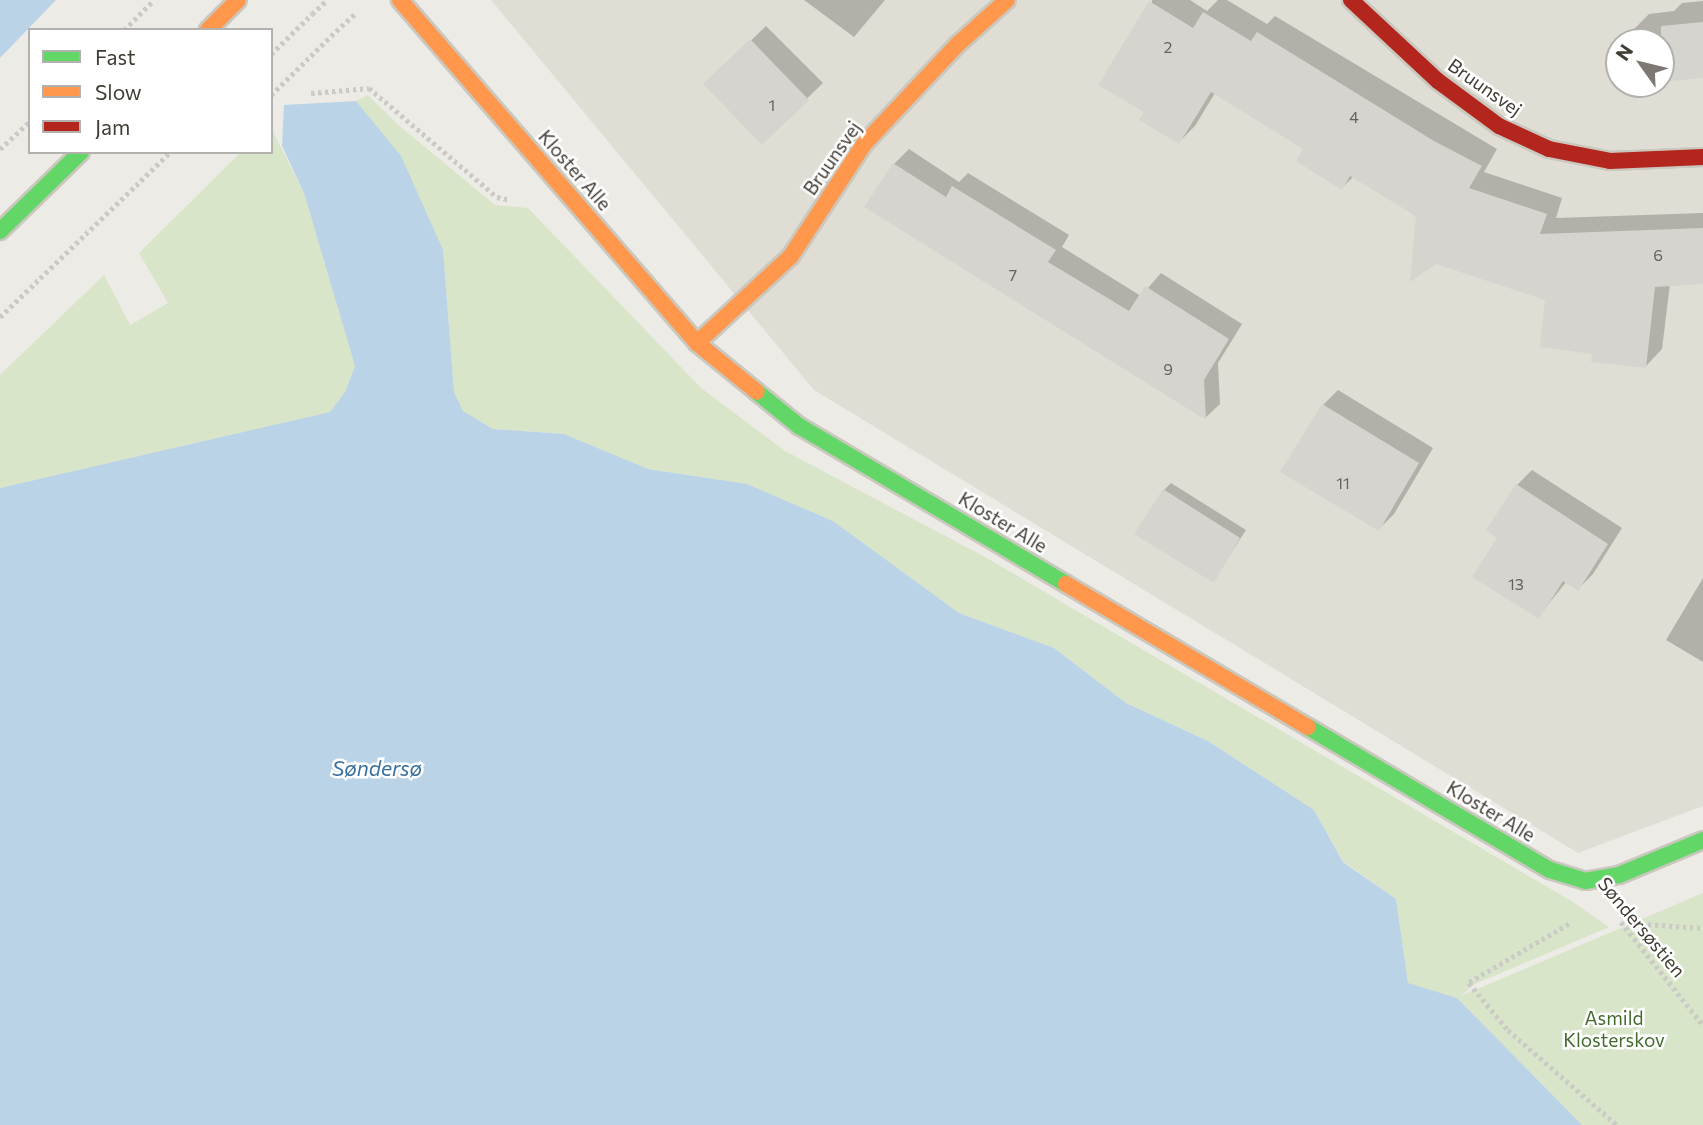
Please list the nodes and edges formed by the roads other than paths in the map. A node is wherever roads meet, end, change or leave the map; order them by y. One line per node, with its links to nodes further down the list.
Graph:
1 (238, 0): 5 (street, bridge)
2 (400, 0): 9 (street, Kloster Alle)
3 (1007, 0): 9 (street, Bruunsvej)
4 (1351, 0): 7 (street, Bruunsvej)
5 (210, 28)
6 (79, 154): 8 (street)
7 (1703, 157)
8 (0, 231)
9 (697, 343): 10 (street, Kloster Alle)
10 (1703, 839)

